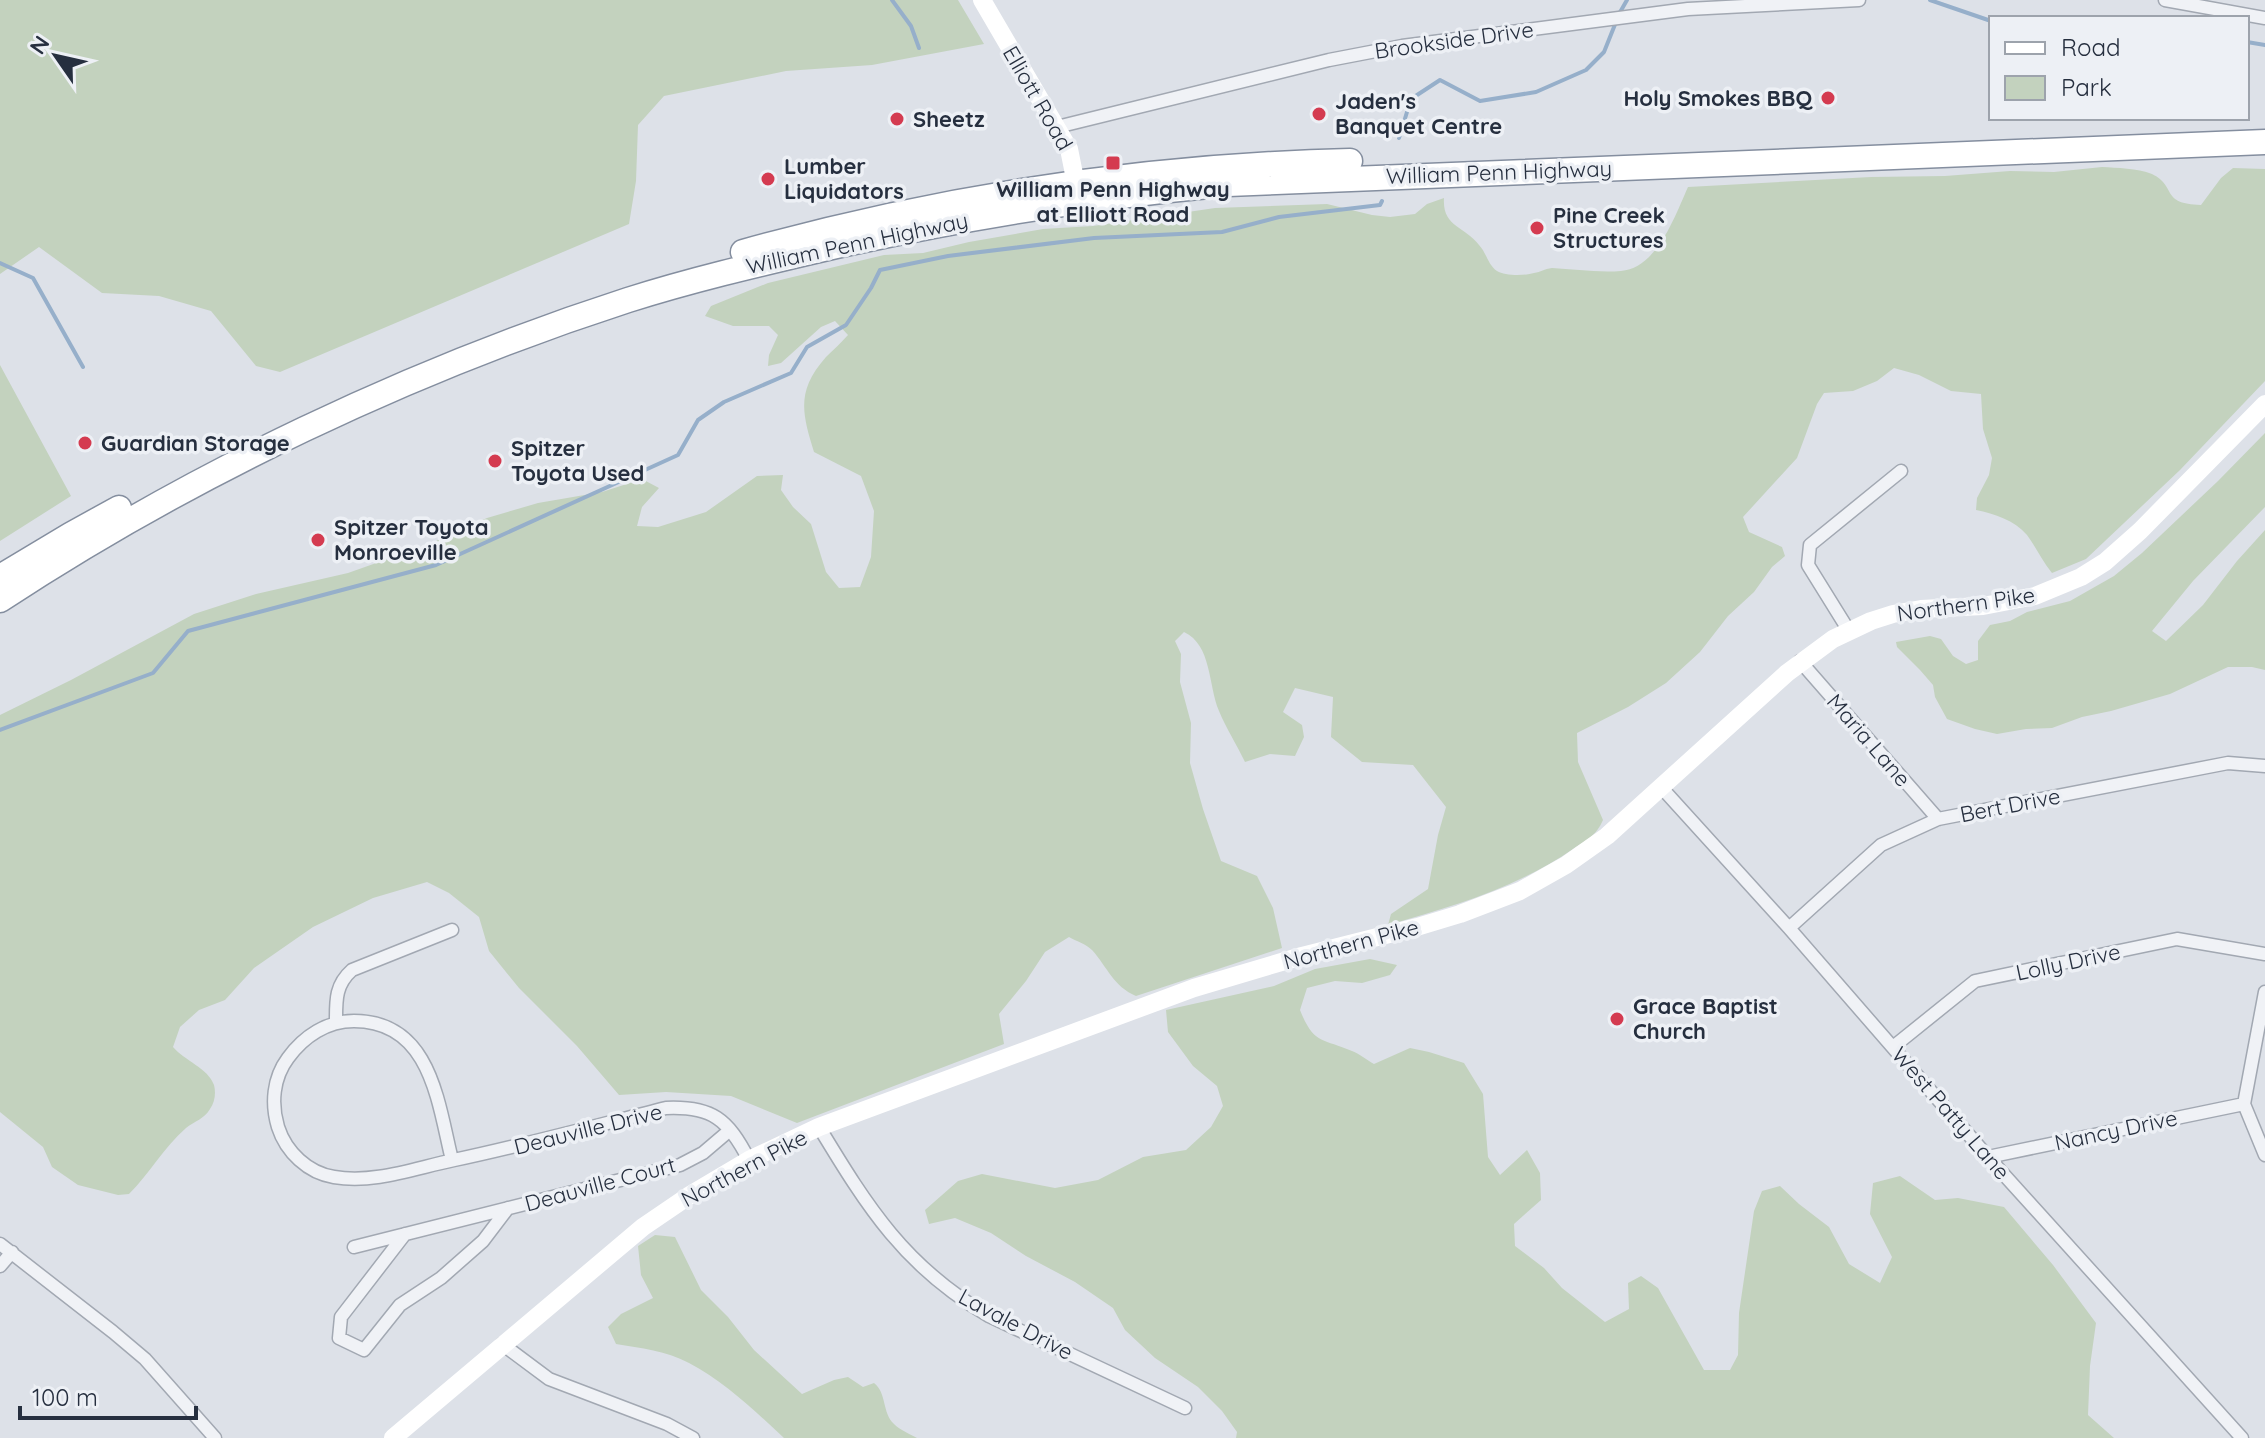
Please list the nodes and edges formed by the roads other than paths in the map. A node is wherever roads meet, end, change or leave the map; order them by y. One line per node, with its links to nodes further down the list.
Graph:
1 (982, 0): 5 (main road, Elliott Road)
2 (1859, 0): 5 (street, Brookside Drive)
3 (2165, 0): 4 (street)
4 (2265, 18)
5 (1057, 127): 8 (main road, Elliott Road)
6 (2265, 128): 8 (highway, William Penn Highway)
7 (2265, 142): 8 (highway, William Penn Highway)
8 (1077, 191): 11 (highway, William Penn Highway); 12 (highway, William Penn Highway)
9 (2265, 404): 13 (main road, Northern Pike)
10 (1901, 471): 13 (street)
11 (0, 577)
12 (0, 600)
13 (1849, 631): 14 (main road, Northern Pike)
14 (1800, 661): 16 (main road, Northern Pike); 17 (street, Maria Lane)
15 (2265, 766): 17 (street, Bert Drive)
16 (1661, 787): 18 (street, West Patty Lane); 25 (main road, Northern Pike)
17 (1938, 819): 18 (street, Bert Drive)
18 (1789, 928): 23 (street, West Patty Lane)
19 (452, 930): 22 (street)
20 (2265, 954): 23 (street, Lolly Drive)
21 (2265, 992): 24 (street)
22 (336, 1022): 29 (street); 29 (street, Deauville Drive)
23 (1893, 1047): 28 (street, West Patty Lane)
24 (2244, 1104): 27 (street); 28 (street, Nancy Drive)
25 (819, 1127): 30 (main road, Northern Pike); 38 (street, Lavale Drive)
26 (730, 1130): 29 (street, Deauville Drive); 30 (street, Deauville Drive); 31 (street, Deauville Court)
27 (2265, 1155)
28 (1988, 1157): 42 (street, West Patty Lane)
29 (452, 1160)
30 (749, 1160): 37 (main road, Northern Pike)
31 (508, 1208): 32 (street, Deauville Court); 32 (street, Deauville Court)
32 (405, 1234): 34 (street, Deauville Court)
33 (0, 1244): 35 (street)
34 (354, 1247)
35 (12, 1252): 36 (street); 39 (street)
36 (0, 1266)
37 (502, 1344): 40 (main road, Northern Pike); 41 (street)
38 (1185, 1408)
39 (215, 1438)
40 (393, 1438)
41 (693, 1438)
42 (2242, 1438)

